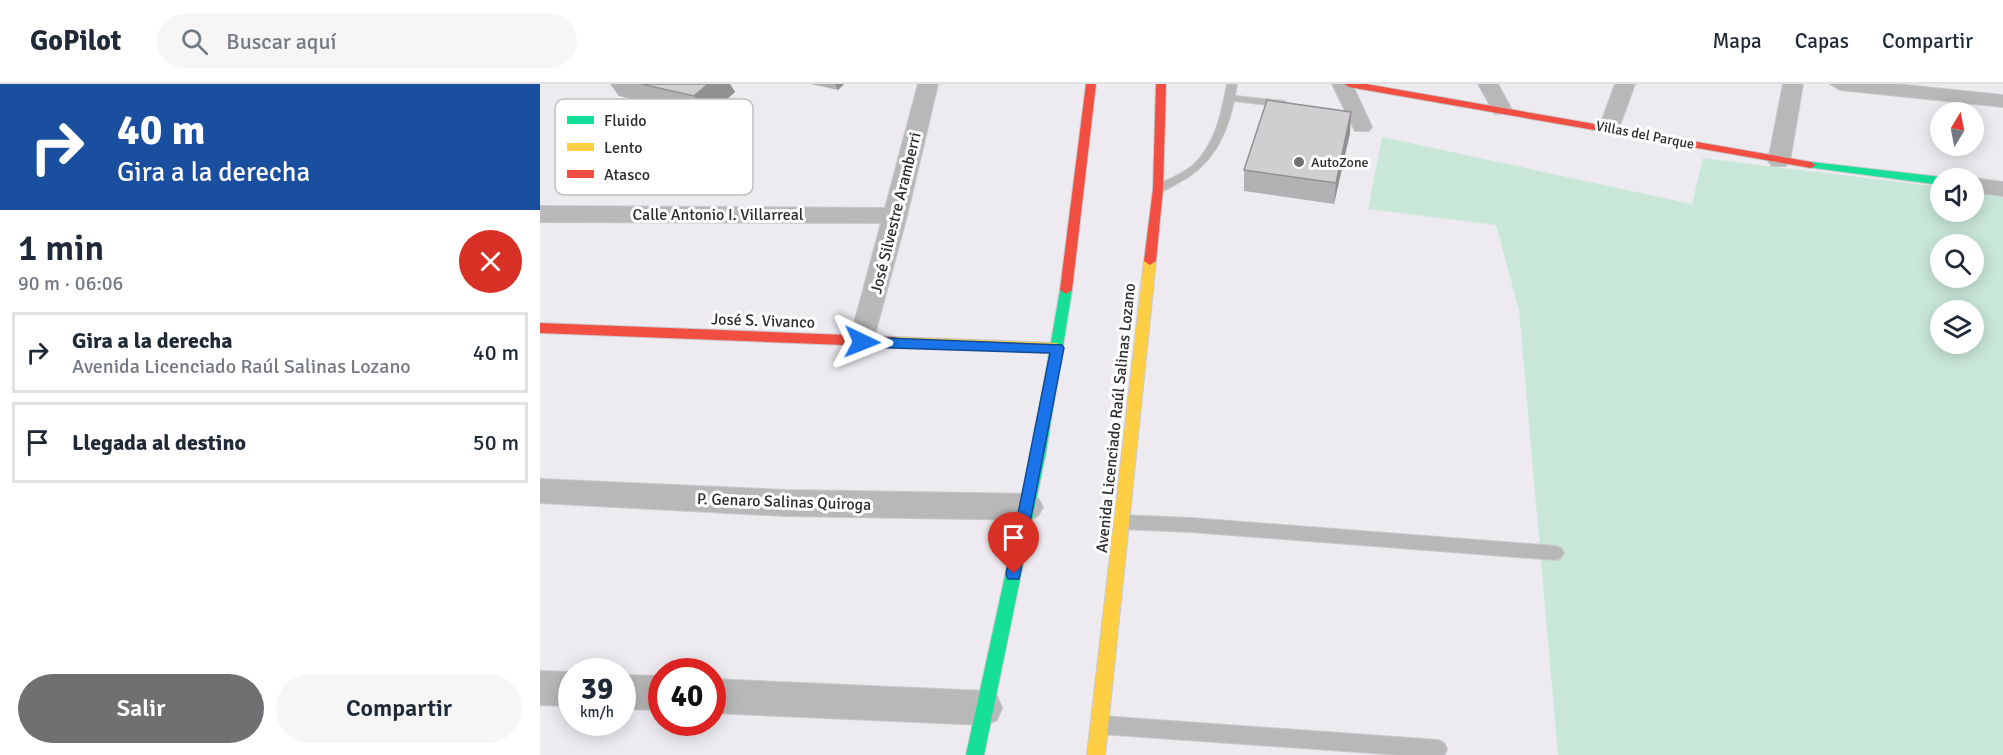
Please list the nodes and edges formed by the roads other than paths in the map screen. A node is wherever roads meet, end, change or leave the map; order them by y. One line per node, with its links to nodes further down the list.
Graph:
1 (928, 84): 23 (street, José Silvestre Aramberri)
2 (1091, 84): 26 (main road)
3 (1161, 84): 20 (main road, Avenida Licenciado Raúl Salinas Lozano)
4 (1232, 84): 11 (lane)
5 (1342, 84): 15 (street)
6 (1349, 84): 14 (main road, Villas del Parque)
7 (1488, 84): 14 (street)
8 (1625, 84): 16 (street)
9 (1793, 84): 17 (street)
10 (1840, 84): 12 (street)
11 (1230, 98): 13 (lane); 20 (lane)
12 (2003, 101)
13 (1294, 105)
14 (1502, 110): 16 (main road, Villas del Parque)
15 (1362, 127)
16 (1609, 128): 17 (main road, Villas del Parque)
17 (1779, 161): 18 (main road, Villas del Parque)
18 (1930, 180)
19 (1984, 186): 21 (street)
20 (1158, 189): 29 (main road, Avenida Licenciado Raúl Salinas Lozano)
21 (2003, 189)
22 (540, 214): 23 (street, Calle Antonio I. Villarreal)
23 (896, 216): 25 (street, José Silvestre Aramberri)
24 (540, 328): 25 (main road, José S. Vivanco)
25 (862, 342): 26 (main road, José S. Vivanco)
26 (1057, 348): 28 (main road)
27 (540, 490): 28 (street, P. Genaro Salinas Quiroga)
28 (1028, 507): 34 (main road)
29 (1121, 522): 30 (lane); 35 (main road, Avenida Licenciado Raúl Salinas Lozano)
30 (1556, 553)
31 (540, 688): 32 (street)
32 (558, 689)
33 (726, 697): 34 (street)
34 (985, 708): 37 (main road)
35 (1099, 724): 36 (lane); 38 (main road, Avenida Licenciado Raúl Salinas Lozano)
36 (1438, 749)
37 (975, 755)
38 (1096, 755)

